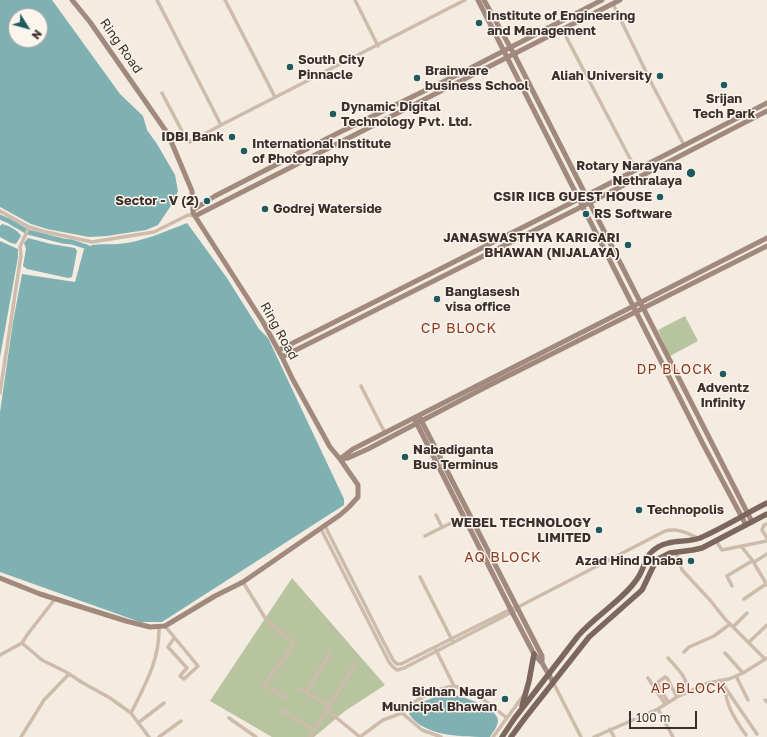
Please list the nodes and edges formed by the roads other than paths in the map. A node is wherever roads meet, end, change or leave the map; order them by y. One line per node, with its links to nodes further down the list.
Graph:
1 (72, 0): 35 (street, Ring Road)
2 (157, 0): 23 (street)
3 (225, 0): 19 (street)
4 (355, 0): 13 (street)
5 (465, 0): 13 (street)
6 (478, 0): 15 (street)
7 (484, 0): 14 (street)
8 (620, 0): 10 (street)
9 (601, 1): 11 (street); 14 (street)
10 (613, 4): 11 (street); 27 (street)
11 (602, 9): 12 (street)
12 (562, 29): 16 (street); 30 (street)
13 (378, 46): 19 (street)
14 (510, 48): 15 (street); 16 (street)
15 (504, 51): 17 (street); 26 (street)
16 (514, 54): 17 (street); 22 (street)
17 (507, 58): 24 (street); 29 (street)
18 (162, 93): 23 (street)
19 (275, 98): 23 (street)
20 (767, 102): 25 (street)
21 (767, 111): 28 (street)
22 (548, 123): 24 (street); 31 (street)
23 (220, 125)
24 (542, 126): 32 (street)
25 (698, 138): 27 (street); 28 (street)
26 (323, 141): 29 (street); 35 (street)
27 (684, 145): 30 (street)
28 (700, 145): 33 (street)
29 (327, 149): 38 (street)
30 (636, 170): 31 (street)
31 (586, 196): 32 (street); 33 (street)
32 (579, 199): 34 (street); 44 (street)
33 (589, 202): 34 (street); 42 (street)
34 (582, 206): 43 (street); 47 (street)
35 (193, 210): 37 (street); 38 (street, Ring Road)
36 (0, 211): 39 (street)
37 (188, 215): 38 (street); 39 (street)
38 (195, 216): 52 (street, Ring Road)
39 (28, 228): 56 (street)
40 (767, 238): 42 (street)
41 (767, 246): 45 (street)
42 (640, 302): 43 (street); 45 (street)
43 (633, 305): 46 (street); 50 (street)
44 (360, 309): 47 (street); 48 (street)
45 (643, 309): 46 (street); 61 (street)
46 (637, 312): 51 (street); 64 (street)
47 (364, 316): 49 (street)
48 (326, 326): 49 (street); 52 (street)
49 (330, 333): 53 (street)
50 (578, 334): 51 (street); 54 (street)
51 (581, 339): 54 (street)
52 (279, 350): 53 (street, Ring Road)
53 (282, 357): 59 (street, Ring Road)
54 (510, 372): 57 (street)
55 (361, 386): 58 (street)
56 (0, 394)
57 (417, 419): 58 (street); 59 (street); 65 (street); 71 (street)
58 (385, 433): 59 (street)
59 (340, 459): 69 (street, Ring Road)
60 (767, 503): 61 (main road)
61 (748, 513): 64 (main road); 66 (street)
62 (767, 514): 66 (main road)
63 (436, 515): 70 (street)
64 (741, 516): 68 (street); 74 (main road)
65 (463, 517): 70 (street); 72 (street)
66 (752, 522): 68 (main road)
67 (767, 524): 75 (street)
68 (746, 525): 76 (main road)
69 (323, 527): 86 (street); 102 (street); 103 (street)
70 (442, 527): 73 (street)
71 (476, 528): 72 (street); 82 (street)
72 (471, 531): 85 (street)
73 (425, 536)
74 (698, 538): 91 (street); 115 (main road)
75 (767, 538)
76 (716, 541): 78 (street); 79 (main road)
77 (767, 541): 78 (street)
78 (742, 546): 81 (street)
79 (676, 552): 96 (street); 119 (main road)
80 (767, 554): 81 (street)
81 (753, 562): 87 (street); 88 (street)
82 (500, 575): 85 (street); 91 (street)
83 (420, 577): 98 (street)
84 (0, 578): 89 (street)
85 (495, 578): 92 (street)
86 (243, 582): 95 (street); 127 (street)
87 (766, 582): 90 (street)
88 (732, 586)
89 (55, 599): 95 (street); 101 (street)
90 (744, 599)
91 (518, 607): 92 (street); 111 (street)
92 (511, 610): 98 (street); 99 (street); 107 (street)
93 (747, 613): 96 (street)
94 (767, 624): 100 (street)
95 (162, 626): 97 (street); 135 (street)
96 (732, 626): 100 (street); 104 (street)
97 (174, 638): 97 (street)
98 (451, 638): 99 (street); 102 (street)
99 (454, 642): 103 (street)
100 (749, 642): 110 (street)
101 (22, 643): 108 (street); 114 (street)
102 (434, 646): 103 (street)
103 (437, 651): 120 (street)
104 (684, 652)
105 (330, 653): 123 (street)
106 (725, 653): 113 (street)
107 (534, 654): 111 (street); 124 (main road)
108 (0, 655)
109 (668, 658): 125 (street)
110 (766, 658): 113 (street)
111 (542, 663): 115 (street)
112 (355, 665): 131 (street)
113 (743, 673): 116 (street)
114 (69, 674): 135 (street); 146 (street)
115 (548, 674): 119 (street); 133 (main road)
116 (736, 676): 118 (street); 128 (street)
117 (648, 678): 130 (street)
118 (720, 680): 122 (street); 125 (street)
119 (553, 682): 155 (main road); 156 (street)
120 (454, 686): 136 (street); 138 (street)
121 (300, 689): 123 (street)
122 (726, 689): 143 (street); 144 (street)
123 (306, 692): 131 (street)
124 (526, 692): 133 (main road); 138 (street)
125 (688, 692): 126 (street)
126 (678, 697): 130 (street); 130 (street)
127 (286, 698)
128 (748, 700)
129 (164, 703): 140 (street)
130 (667, 703): 132 (street)
131 (328, 708): 142 (street); 151 (street)
132 (658, 709): 141 (street); 145 (street)
133 (521, 710): 154 (main road)
134 (283, 711): 142 (street)
135 (131, 713): 140 (street)
136 (402, 713): 151 (street); 152 (street)
137 (229, 718): 149 (street)
138 (507, 718): 153 (street)
139 (181, 721): 148 (street)
140 (138, 723): 147 (street)
141 (610, 729): 157 (street); 158 (street)
142 (314, 730): 150 (street)
143 (757, 734)
144 (746, 735)
145 (672, 736)
146 (21, 737)
147 (149, 737)
148 (159, 737)
149 (256, 737)
150 (310, 737)
151 (360, 737)
152 (441, 737)
153 (494, 737)
154 (502, 737)
155 (511, 737)
156 (581, 737)
157 (594, 737)
158 (614, 737)

